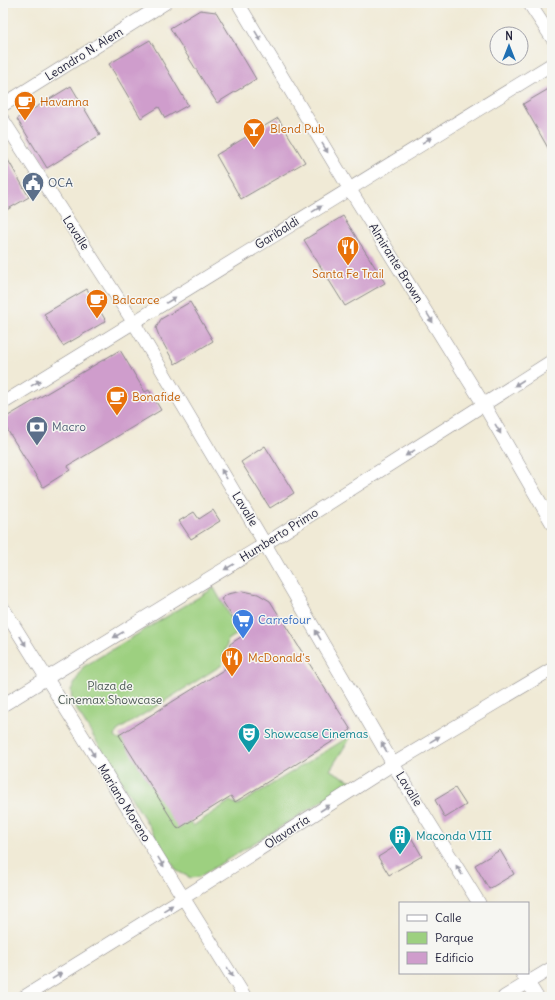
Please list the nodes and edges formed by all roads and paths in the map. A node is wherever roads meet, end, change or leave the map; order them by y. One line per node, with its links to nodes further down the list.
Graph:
1 (165, 3): 6 (street, Leandro N. Alem)
2 (238, 3): 8 (street, Almirante Brown, one-way to 8)
3 (529, 3): 4 (street)
4 (552, 38)
5 (552, 64): 8 (street, Garibaldi, one-way to 5)
6 (3, 105)
7 (3, 120): 9 (street, Lavalle)
8 (349, 188): 9 (street, Garibaldi, one-way to 8); 12 (street, Almirante Brown, one-way to 12)
9 (134, 323): 11 (street, Garibaldi, one-way to 9); 14 (street, Lavalle, one-way to 9)
10 (552, 361): 12 (street, Humberto Primo, one-way to 12)
11 (3, 403)
12 (484, 405): 13 (street, Almirante Brown, one-way to 13); 14 (street, Humberto Primo, one-way to 14)
13 (552, 523)
14 (265, 544): 17 (street, Humberto Primo, one-way to 17); 19 (street, Lavalle, one-way to 14)
15 (3, 608): 17 (street, Mariano Moreno, one-way to 17)
16 (552, 669): 19 (street, Olavarría, one-way to 16)
17 (46, 679): 18 (street, Humberto Primo); 20 (street, Mariano Moreno, one-way to 20)
18 (3, 705)
19 (393, 764): 20 (street, Olavarría, one-way to 19); 21 (street, Lavalle, one-way to 19)
20 (183, 898): 24 (street, Olavarría, one-way to 20); 25 (street, Mariano Moreno, one-way to 25)
21 (478, 902)
22 (552, 968): 23 (street)
23 (525, 977): 26 (street); 27 (street)
24 (24, 997)
25 (245, 997)
26 (504, 997)
27 (537, 997)

